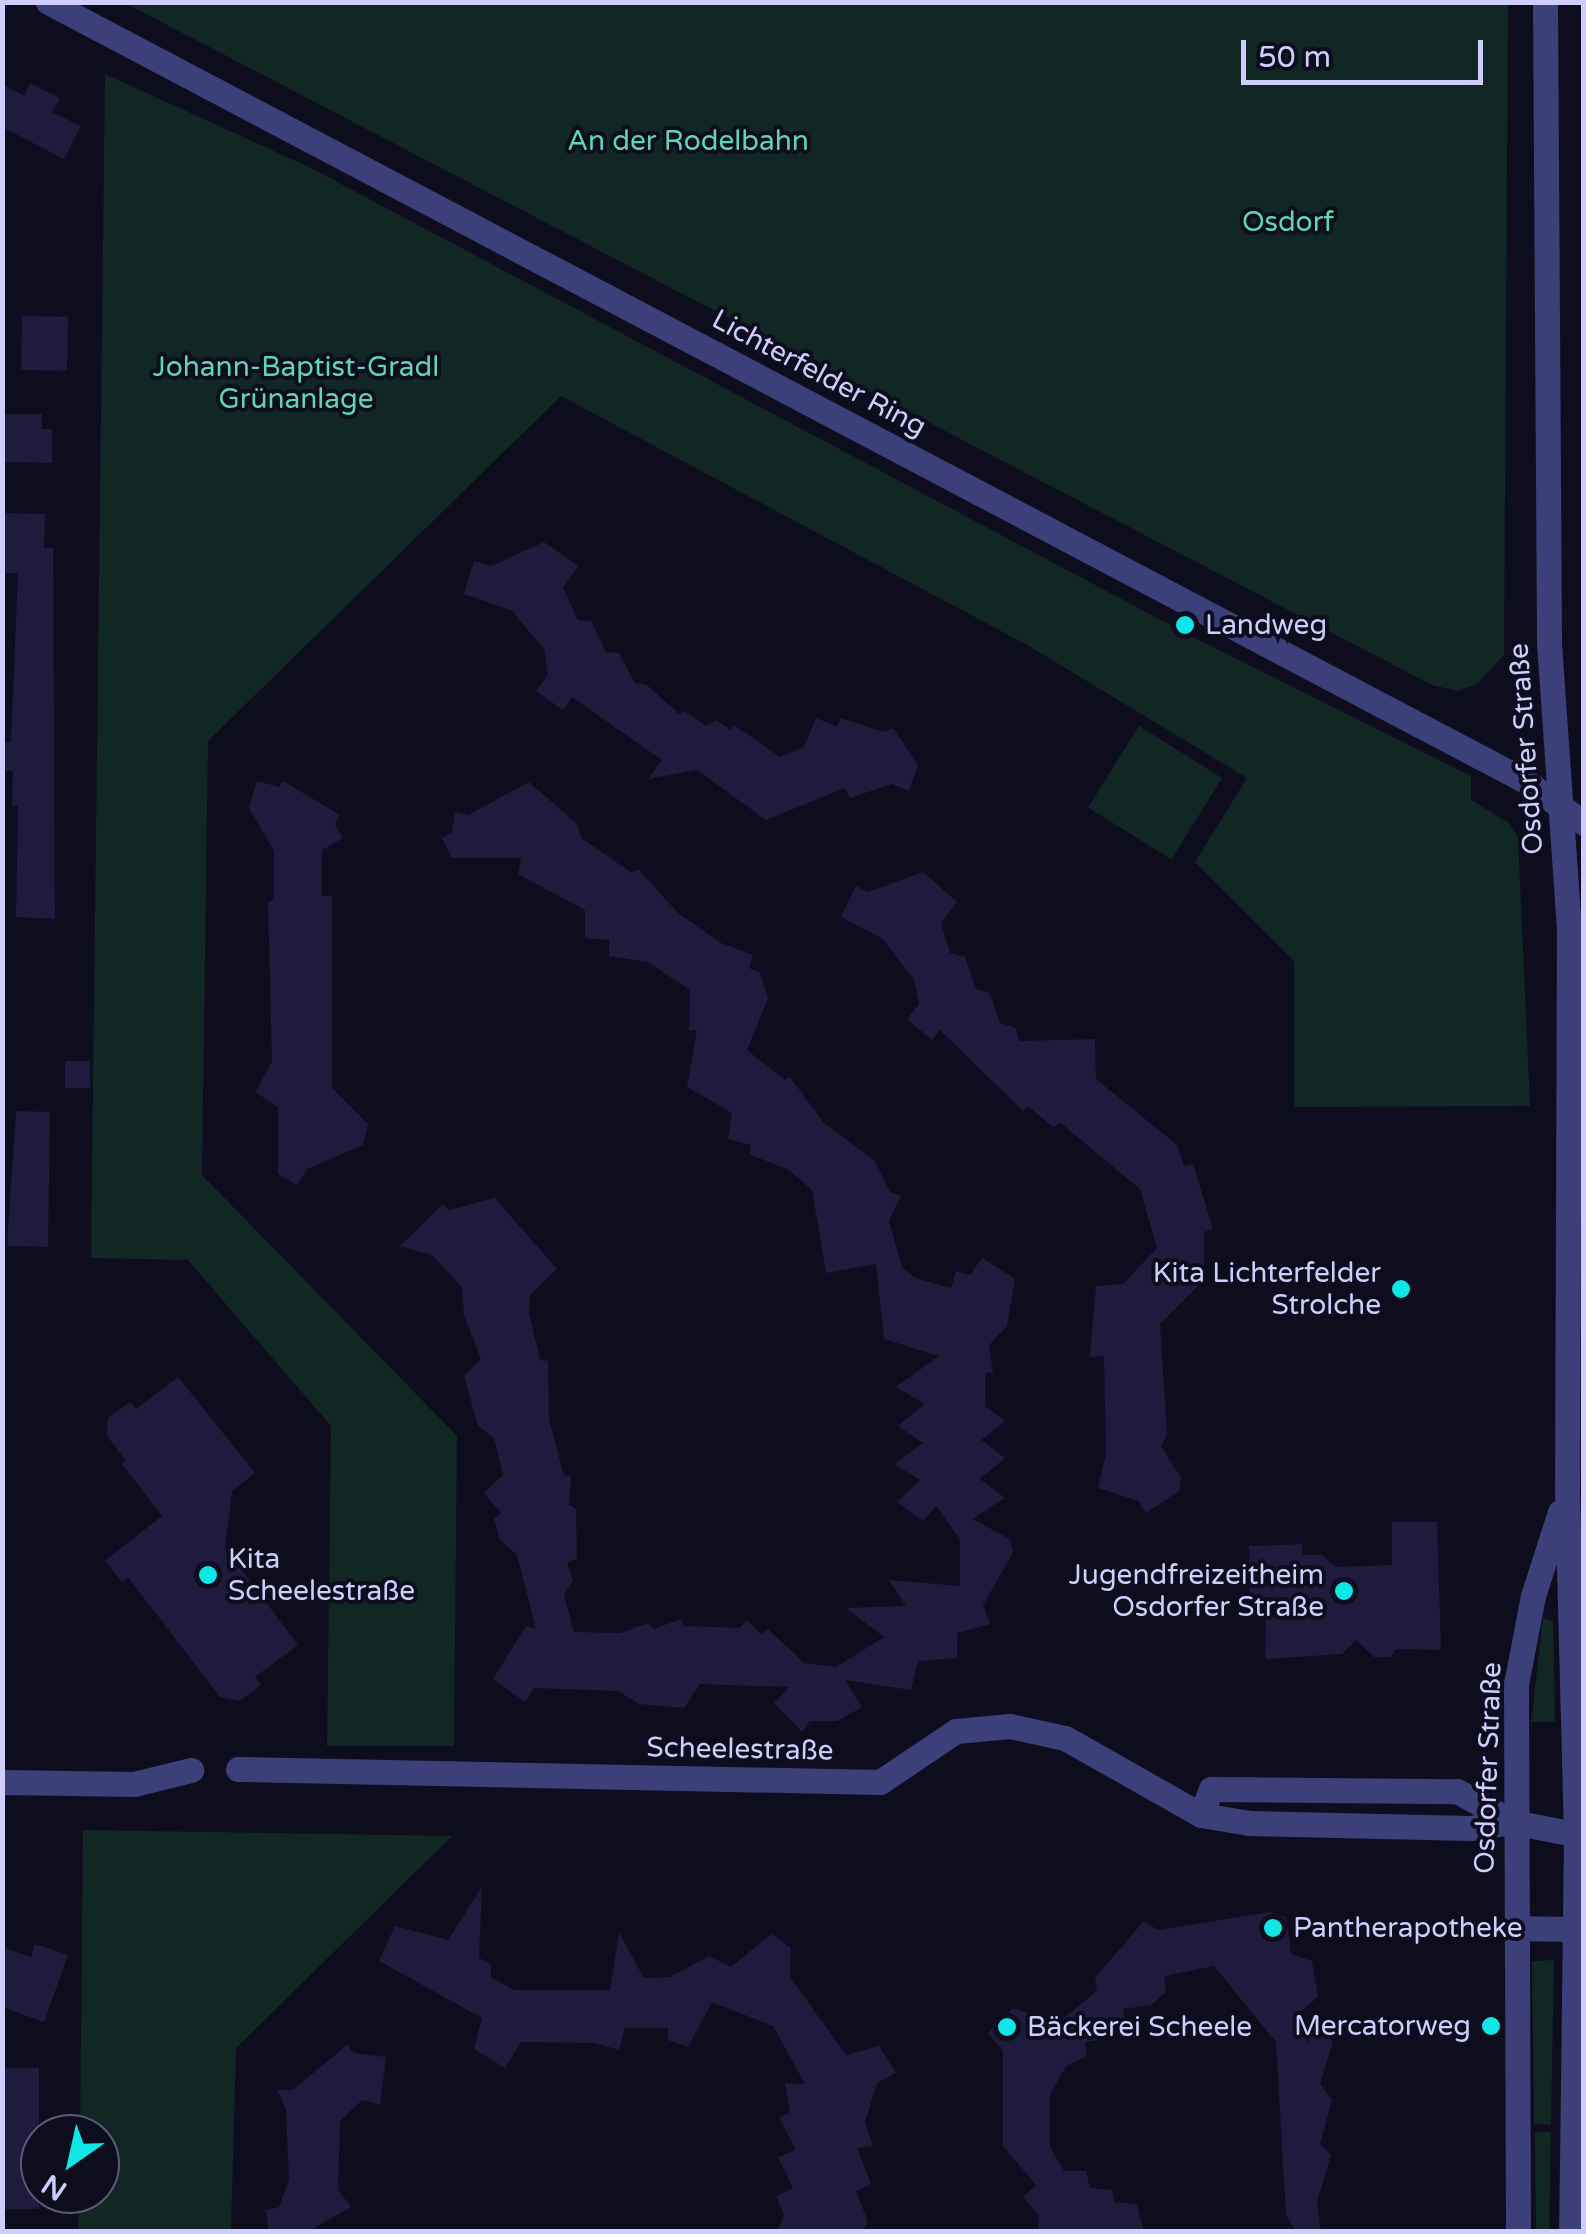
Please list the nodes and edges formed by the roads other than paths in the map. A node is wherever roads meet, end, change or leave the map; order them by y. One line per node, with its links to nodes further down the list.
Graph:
1 (48, 2): 3 (street, Lichterfelder Ring)
2 (1545, 2): 3 (street, Osdorfer Straße)
3 (1558, 804): 4 (street); 5 (street, Osdorfer Straße)
4 (1584, 823)
5 (1567, 1492): 10 (street, Osdorfer Straße); 11 (street, Osdorfer Straße)
6 (238, 1769): 9 (street, Scheelestraße)
7 (191, 1770): 8 (street)
8 (2, 1782)
9 (1201, 1815): 10 (street, Scheelestraße); 10 (street)
10 (1513, 1822): 11 (street); 12 (street, Osdorfer Straße)
11 (1580, 1836): 13 (street, Osdorfer Straße)
12 (1514, 1928): 13 (street); 14 (street, Osdorfer Straße)
13 (1575, 1929): 15 (street, Osdorfer Straße)
14 (1518, 2232)
15 (1571, 2232)

